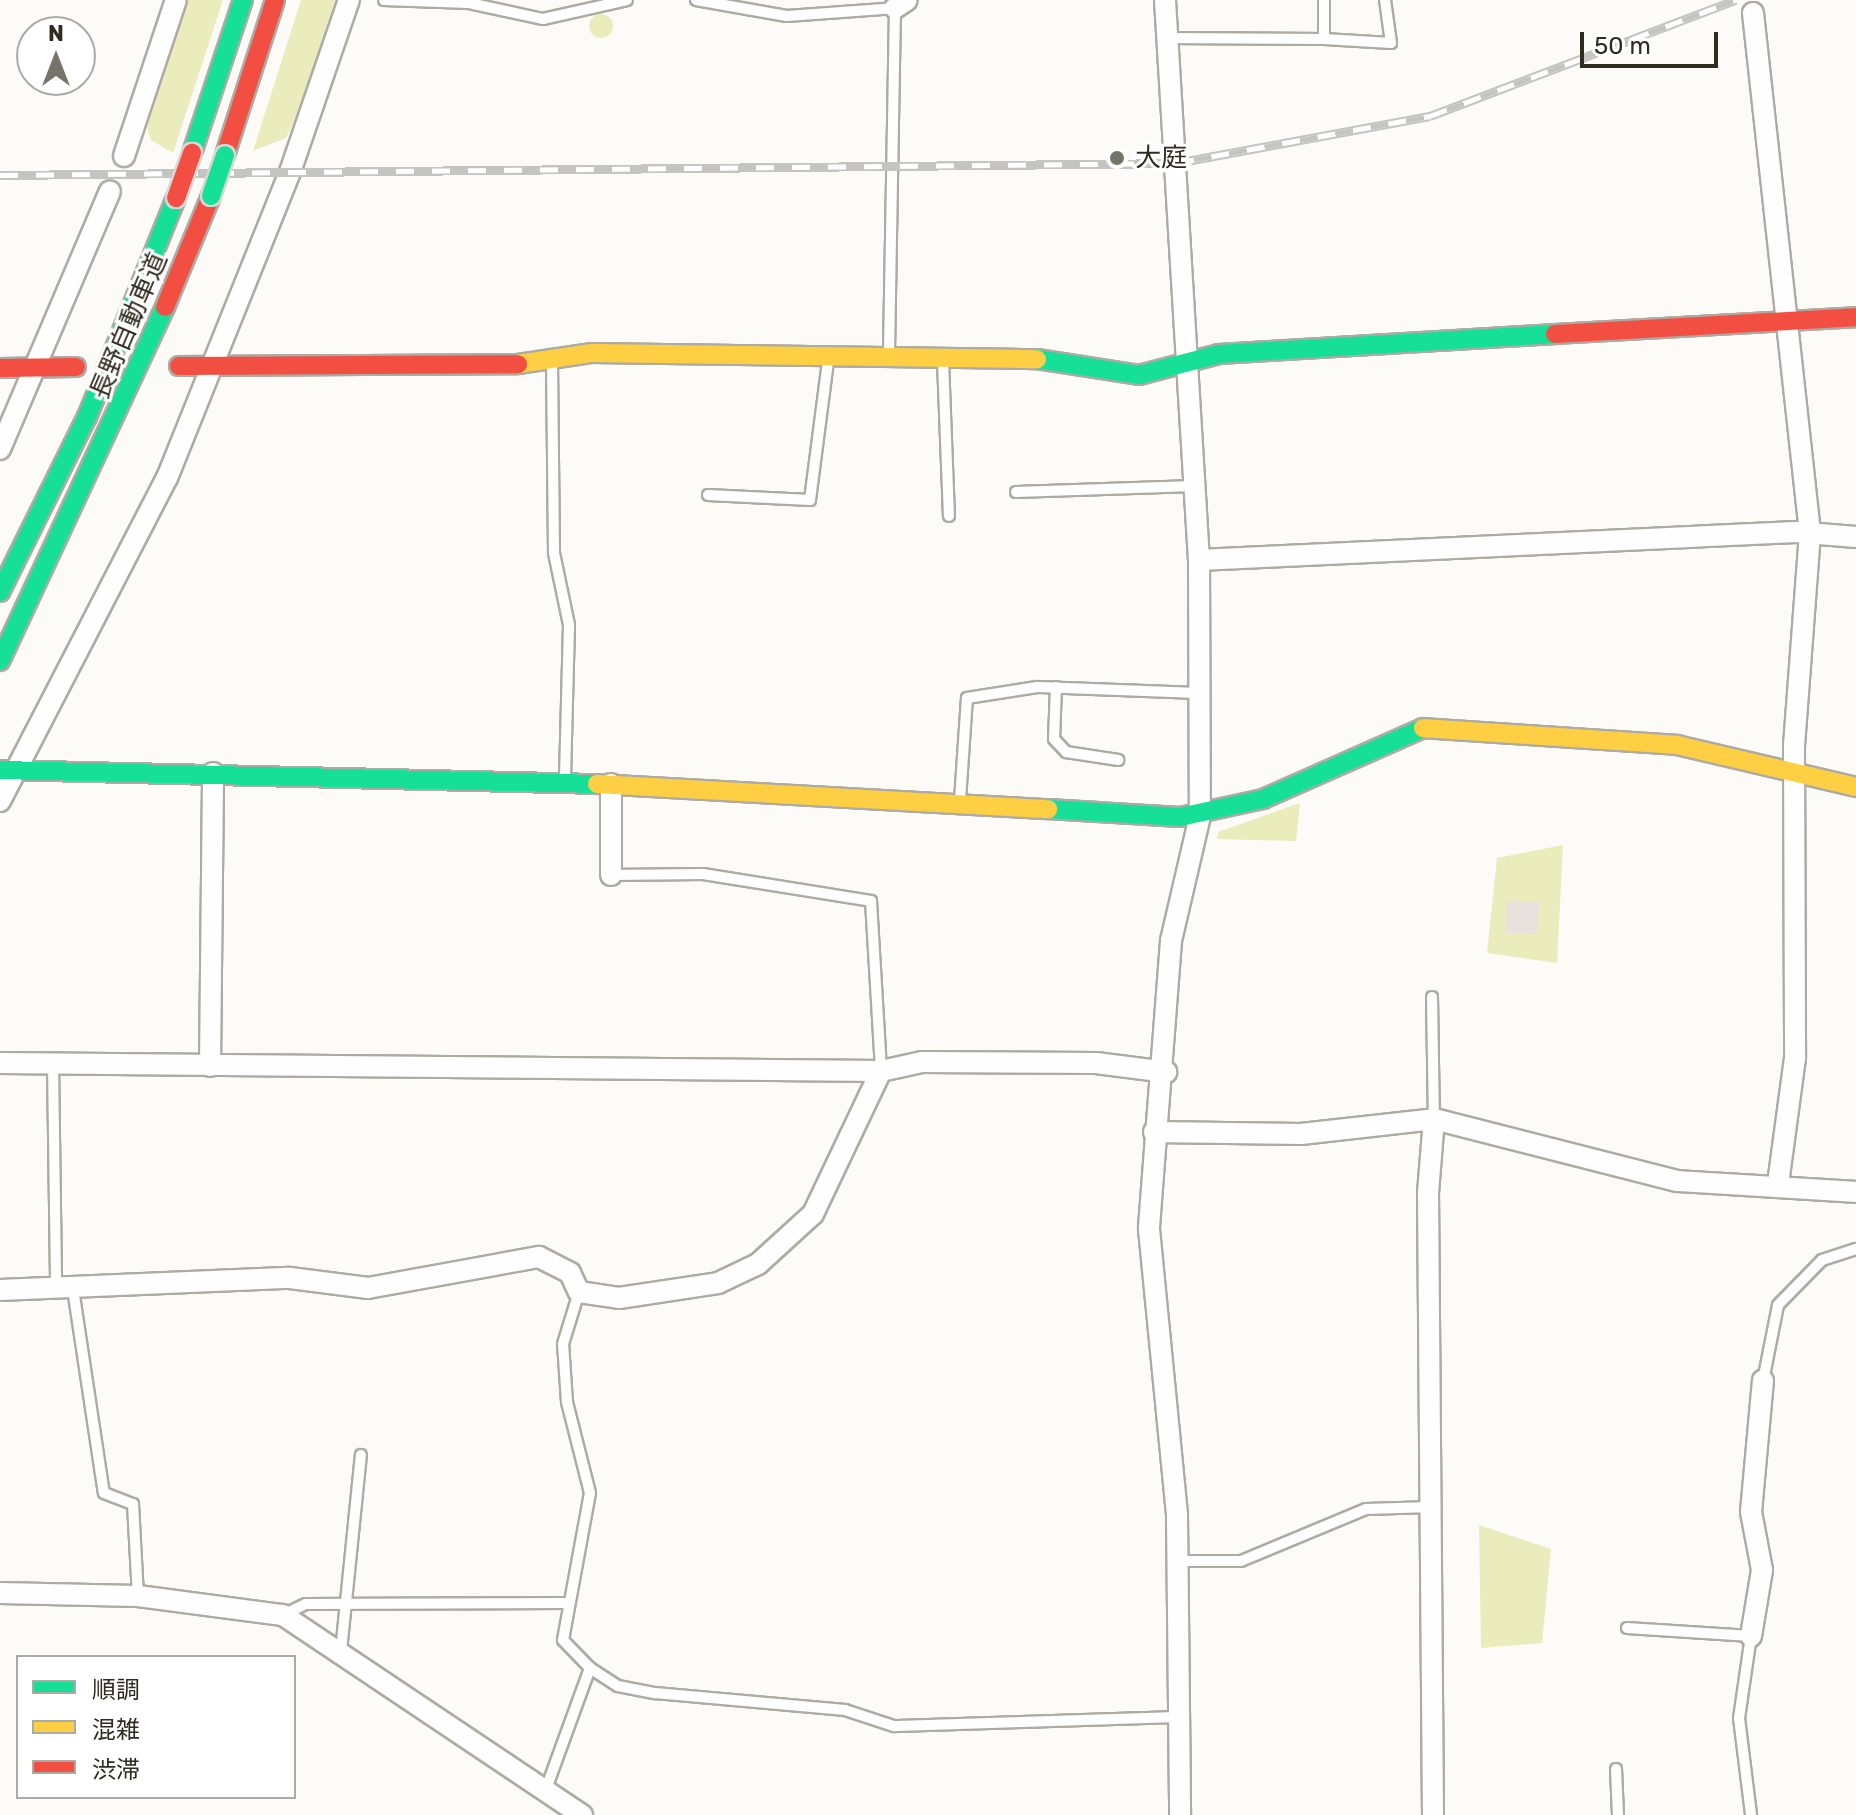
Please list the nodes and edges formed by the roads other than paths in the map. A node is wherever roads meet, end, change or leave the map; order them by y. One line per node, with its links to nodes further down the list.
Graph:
1 (176, 0): 15 (street)
2 (243, 0): 37 (main road, 長野自動車道, bridge)
3 (275, 0): 38 (main road, 長野自動車道, bridge)
4 (349, 0): 27 (street)
5 (384, 0): 6 (lane)
6 (627, 0)
7 (696, 0): 11 (lane)
8 (1165, 0): 13 (street)
9 (1324, 0): 14 (lane)
10 (1385, 0): 14 (lane)
11 (901, 4): 22 (lane)
12 (1752, 6): 18 (street)
13 (1167, 38): 14 (lane); 23 (street)
14 (1324, 39)
15 (124, 156)
16 (110, 191): 25 (street)
17 (1856, 317): 18 (main road)
18 (1785, 321): 23 (main road); 34 (street)
19 (828, 359): 21 (main road); 22 (main road); 32 (lane)
20 (943, 359): 22 (main road); 23 (main road); 33 (lane)
21 (552, 360): 27 (main road); 45 (lane)
22 (889, 361)
23 (1186, 364): 30 (street)
24 (179, 366): 27 (main road)
25 (40, 367): 26 (main road); 28 (main road); 29 (street)
26 (76, 367)
27 (215, 367): 42 (street)
28 (0, 368)
29 (0, 449)
30 (1194, 486): 31 (lane); 36 (street)
31 (1016, 492)
32 (708, 495)
33 (949, 516)
34 (1810, 533): 35 (street); 36 (street); 43 (street)
35 (1856, 537)
36 (1199, 560): 40 (street)
37 (0, 592)
38 (0, 661)
39 (1056, 687): 40 (lane); 41 (lane); 48 (lane)
40 (1200, 693): 50 (street)
41 (1118, 760)
42 (9, 770): 44 (main road); 49 (street)
43 (1795, 770): 47 (main road); 50 (main road); 60 (street)
44 (213, 773): 45 (main road); 55 (street)
45 (565, 783): 46 (main road)
46 (611, 784): 48 (main road); 51 (street)
47 (1856, 787)
48 (960, 800): 50 (main road)
49 (0, 801)
50 (1200, 816): 57 (street)
51 (611, 875): 56 (lane)
52 (1432, 997): 58 (lane)
53 (0, 1063): 54 (street)
54 (53, 1064): 55 (street); 63 (lane)
55 (210, 1066): 56 (street)
56 (881, 1071): 57 (street); 65 (street)
57 (1166, 1072): 59 (street)
58 (1434, 1119): 59 (street); 60 (street); 68 (street)
59 (1154, 1132): 69 (street)
60 (1778, 1184): 61 (street)
61 (1856, 1192)
62 (1856, 1249): 66 (lane)
63 (64, 1289): 64 (street); 65 (street); 71 (lane)
64 (0, 1290)
65 (579, 1292): 72 (lane)
66 (1763, 1381): 76 (street)
67 (361, 1455): 73 (lane)
68 (1435, 1507): 69 (lane); 84 (street)
69 (1177, 1561): 79 (street)
70 (0, 1593): 71 (street)
71 (138, 1596): 74 (street)
72 (565, 1603): 73 (lane); 78 (lane)
73 (343, 1608): 74 (lane); 77 (lane)
74 (283, 1615): 77 (street)
75 (1627, 1628): 76 (lane)
76 (1751, 1636): 86 (lane)
77 (341, 1651): 81 (street)
78 (590, 1668): 79 (lane); 81 (lane)
79 (1180, 1717): 83 (street)
80 (1616, 1769): 85 (lane)
81 (546, 1789): 82 (street)
82 (582, 1815)
83 (1180, 1815)
84 (1433, 1815)
85 (1618, 1815)
86 (1751, 1815)

